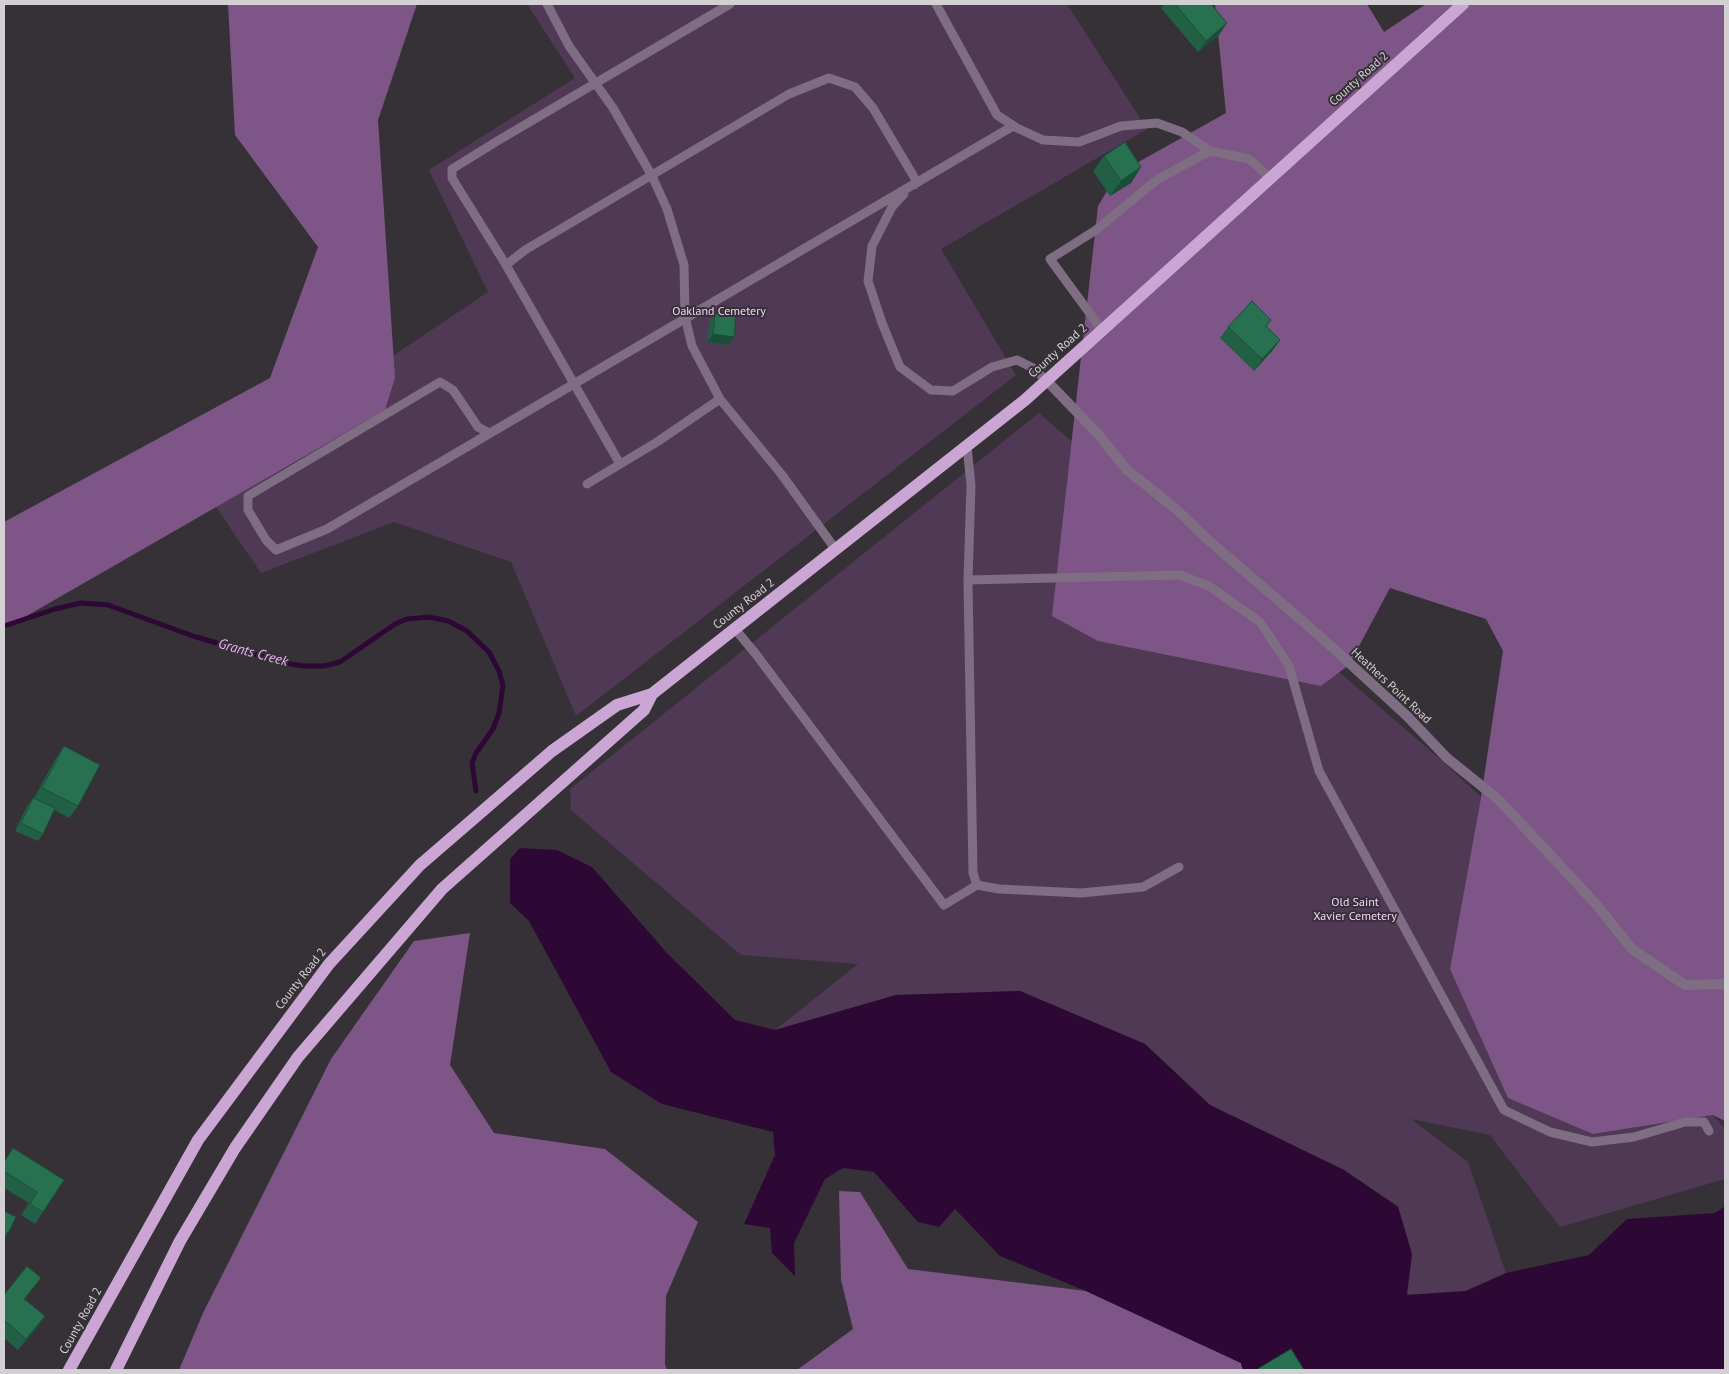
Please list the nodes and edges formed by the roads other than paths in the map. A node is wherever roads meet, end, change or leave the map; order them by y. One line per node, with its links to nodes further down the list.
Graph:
1 (547, 4): 5 (lane)
2 (730, 4): 5 (lane)
3 (1462, 4): 9 (main road, County Road 2)
4 (938, 5): 6 (lane)
5 (595, 83): 8 (lane); 11 (lane)
6 (1013, 126): 7 (lane); 10 (lane)
7 (1210, 151): 9 (lane); 13 (lane)
8 (652, 176): 10 (lane); 11 (lane); 12 (lane)
9 (1270, 178): 13 (main road, County Road 2)
10 (917, 182): 12 (lane); 14 (lane)
11 (506, 264): 15 (lane)
12 (685, 318): 15 (lane); 16 (lane)
13 (1102, 330): 14 (main road, County Road 2)
14 (1046, 380): 18 (main road, County Road 2); 27 (street, Heathers Point Road)
15 (574, 383): 17 (lane); 19 (lane)
16 (720, 399): 19 (lane); 21 (lane)
17 (490, 433): 17 (lane)
18 (967, 447): 21 (main road, County Road 2); 22 (lane)
19 (620, 464): 20 (lane)
20 (586, 484)
21 (836, 550): 23 (main road, County Road 2)
22 (968, 580): 26 (lane); 28 (lane)
23 (735, 629): 24 (main road, County Road 2); 26 (lane)
24 (652, 694): 29 (main road, County Road 2); 30 (main road, County Road 2)
25 (1179, 867): 26 (lane)
26 (977, 886)
27 (1725, 984)
28 (1708, 1131)
29 (69, 1370)
30 (116, 1370)

